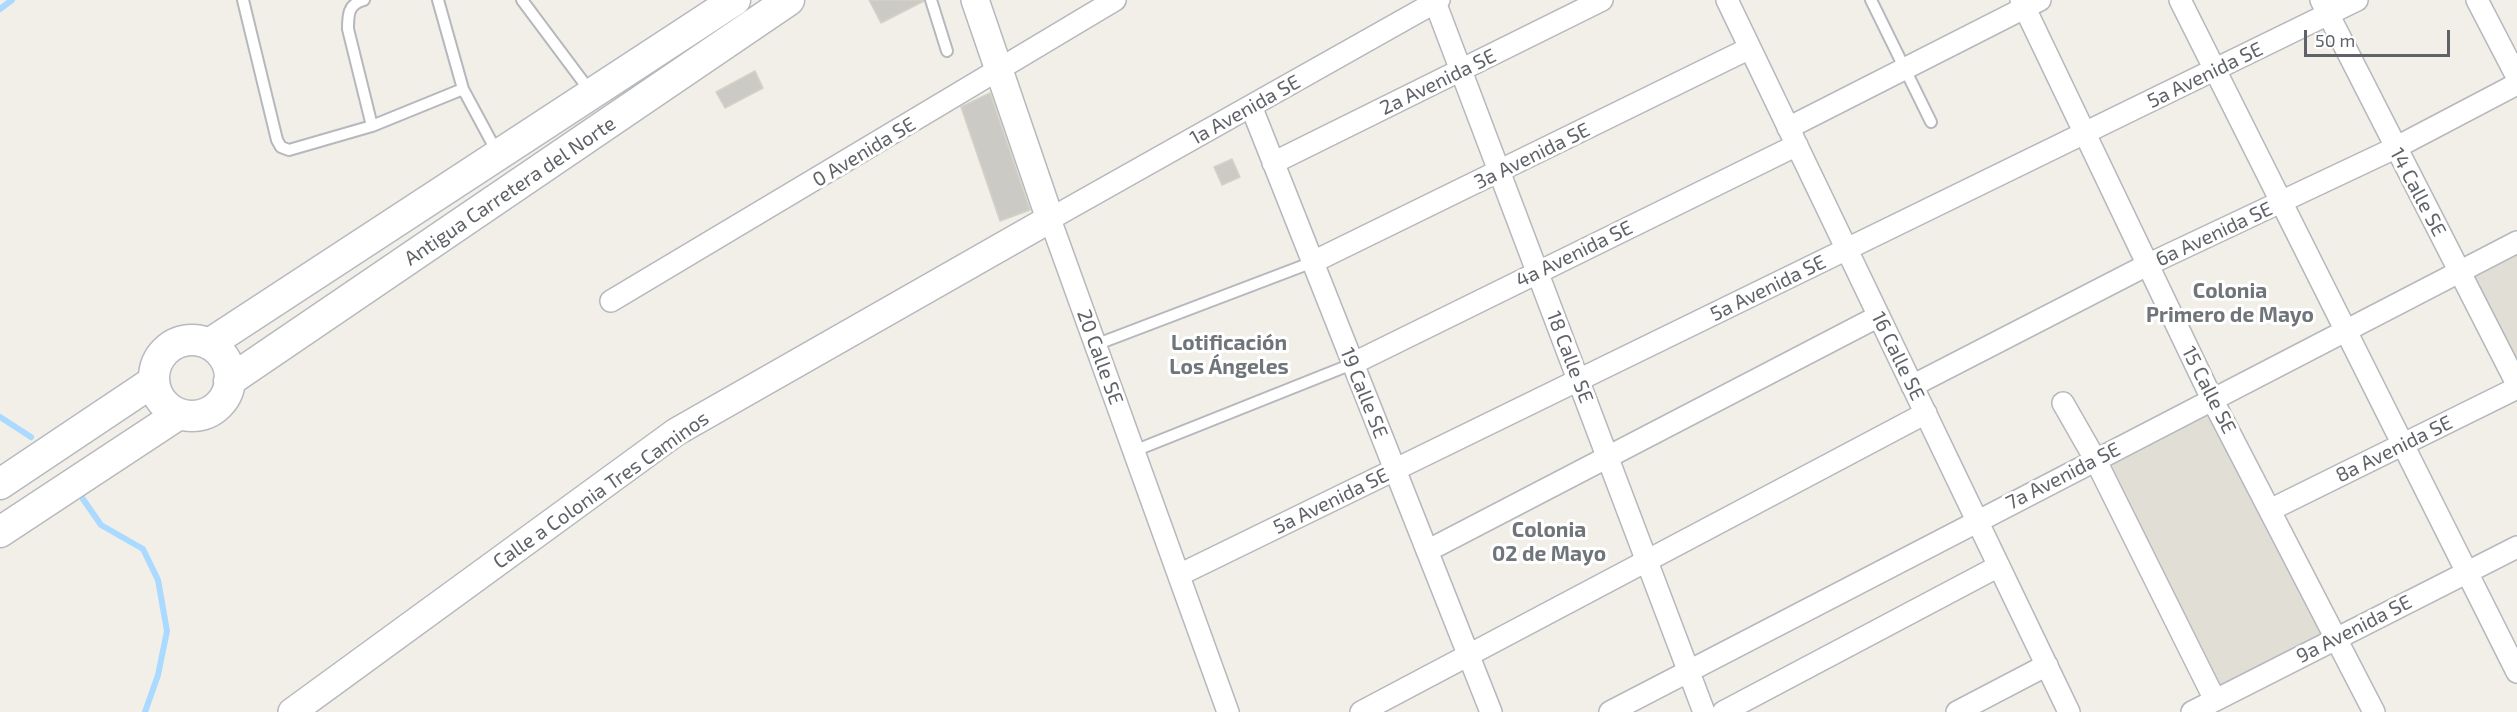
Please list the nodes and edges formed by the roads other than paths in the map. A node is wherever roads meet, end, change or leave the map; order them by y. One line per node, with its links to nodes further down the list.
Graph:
1 (243, 0): 31 (lane)
2 (364, 0): 31 (lane)
3 (438, 0): 27 (lane)
4 (522, 0): 28 (lane)
5 (735, 0): 28 (main road, Antigua Carretera del Norte)
6 (789, 0): 53 (main road, Antigua Carretera del Norte)
7 (931, 0): 20 (lane)
8 (975, 0): 24 (street, 20 Calle SE)
9 (1114, 0): 24 (street, 0 Avenida SE)
10 (1602, 0): 22 (street, 2a Avenida SE)
11 (1871, 0): 21 (lane)
12 (2180, 0): 23 (street)
13 (2357, 0): 18 (street, 5a Avenida SE)
14 (2477, 0): 25 (street)
15 (1437, 1): 22 (street, 18 Calle SE); 29 (street, 1a Avenida SE)
16 (1735, 3): 19 (street, 16 Calle SE)
17 (2028, 3): 21 (street, 4a Avenida SE); 32 (street, 15 Calle SE)
18 (2325, 8): 23 (street, 5a Avenida SE); 34 (street, 14 Calle SE)
19 (1750, 48): 33 (street, 16 Calle SE); 37 (street, 3a Avenida SE)
20 (947, 51)
21 (1905, 69): 30 (lane); 33 (street, 4a Avenida SE)
22 (1461, 70): 36 (street, 2a Avenida SE); 37 (street, 18 Calle SE)
23 (2215, 70): 32 (street, 5a Avenida SE); 38 (street)
24 (999, 71): 39 (street, 20 Calle SE); 46 (street, 0 Avenida SE)
25 (2517, 77)
26 (2517, 84): 34 (street, 6a Avenida SE)
27 (463, 89): 31 (lane); 35 (lane)
28 (592, 94): 35 (main road, Antigua Carretera del Norte)
29 (1251, 106): 36 (street, 19 Calle SE); 39 (street, 1a Avenida SE)
30 (1931, 122)
31 (372, 126)
32 (2084, 135): 41 (street, 5a Avenida SE); 43 (street, 15 Calle SE)
33 (1793, 137): 41 (street, 16 Calle SE); 45 (street, 4a Avenida SE)
34 (2394, 148): 38 (street, 6a Avenida SE); 44 (street, 14 Calle SE)
35 (498, 155): 49 (main road, Antigua Carretera del Norte)
36 (1274, 163): 42 (street, 19 Calle SE)
37 (1499, 172): 42 (street, 3a Avenida SE); 45 (street, 18 Calle SE)
38 (2281, 202): 43 (street, 6a Avenida SE); 48 (street)
39 (1050, 219): 50 (street, 20 Calle SE); 82 (street, Calle a Colonia Tres Caminos)
40 (2517, 242): 44 (street, 7a Avenida SE)
41 (1847, 250): 47 (street, 16 Calle SE); 54 (street, 5a Avenida SE)
42 (1313, 262): 50 (lane); 51 (street, 19 Calle SE)
43 (2147, 265): 55 (street, 6a Avenida SE); 57 (street, 15 Calle SE)
44 (2460, 271): 48 (street, 7a Avenida SE); 56 (street, 14 Calle SE)
45 (1537, 272): 51 (street, 4a Avenida SE); 54 (street, 18 Calle SE)
46 (612, 302)
47 (1879, 316): 55 (street, 16 Calle SE); 63 (street)
48 (2345, 331): 57 (street, 7a Avenida SE); 61 (street)
49 (209, 344): 52 (main road); 53 (main road)
50 (1095, 345): 62 (street, 20 Calle SE)
51 (1352, 364): 62 (lane); 65 (street, 19 Calle SE)
52 (154, 381): 60 (main road); 66 (main road)
53 (230, 381): 60 (main road)
54 (1578, 381): 63 (street, 18 Calle SE); 65 (street, 5a Avenida SE)
55 (1912, 386): 59 (street, 16 Calle SE)
56 (2517, 386): 61 (street, 8a Avenida SE)
57 (2212, 399): 64 (street, 7a Avenida SE); 67 (street, 15 Calle SE)
58 (2063, 403): 64 (street)
59 (1926, 413): 68 (street, 16 Calle SE); 72 (street)
60 (179, 414): 69 (main road)
61 (2402, 444): 67 (street, 8a Avenida SE); 74 (street)
62 (1134, 452): 75 (street, 20 Calle SE)
63 (1608, 458): 71 (street); 72 (street, 18 Calle SE)
64 (2095, 459): 68 (street, 7a Avenida SE); 81 (street)
65 (1395, 470): 71 (street, 19 Calle SE); 75 (street, 5a Avenida SE)
66 (0, 484)
67 (2270, 510): 76 (street, 15 Calle SE)
68 (1977, 520): 73 (street, 16 Calle SE); 79 (street, 7a Avenida SE)
69 (0, 532)
70 (2517, 547): 74 (street, 9a Avenida SE)
71 (1427, 551): 77 (street, 19 Calle SE)
72 (1647, 561): 77 (street); 79 (street, 18 Calle SE)
73 (1999, 566): 78 (street, 16 Calle SE); 88 (street)
74 (2466, 572): 76 (street, 9a Avenida SE); 80 (street)
75 (1179, 575): 83 (street, 20 Calle SE)
76 (2337, 638): 81 (street, 9a Avenida SE); 92 (street, 15 Calle SE)
77 (1468, 656): 84 (street); 85 (street, 19 Calle SE)
78 (2047, 665): 89 (street); 90 (street, 16 Calle SE)
79 (1689, 671): 86 (street, 7a Avenida SE); 87 (street, 18 Calle SE)
80 (2517, 672)
81 (2215, 700): 91 (street, 9a Avenida SE)
82 (292, 712)
83 (1228, 712)
84 (1361, 712)
85 (1491, 712)
86 (1610, 712)
87 (1704, 712)
88 (1723, 712)
89 (1957, 712)
90 (2069, 712)
91 (2192, 712)
92 (2374, 712)

